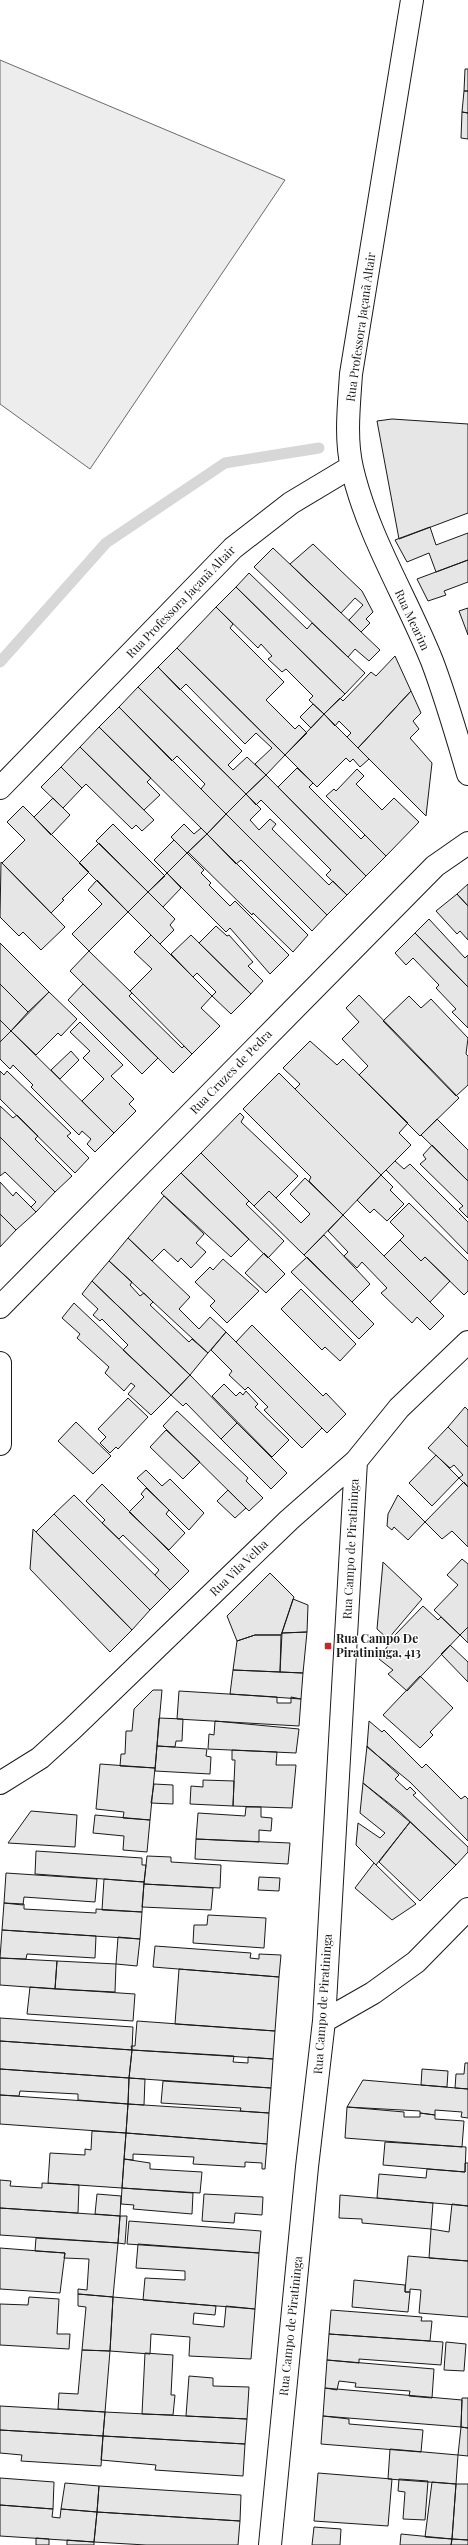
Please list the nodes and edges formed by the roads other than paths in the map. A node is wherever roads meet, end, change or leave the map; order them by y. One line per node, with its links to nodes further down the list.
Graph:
1 (412, 0): 2 (street, Rua Professora Jaçanã Altair)
2 (351, 467): 3 (street, Rua Mearim); 4 (street, Rua Professora Jaçanã Altair)
3 (468, 774)
4 (0, 788)
5 (468, 843): 6 (street, Rua Cruzes de Pedra)
6 (0, 1307)
7 (468, 1342): 10 (street, Rua Vila Velha)
8 (0, 1363): 9 (street)
9 (0, 1444)
10 (356, 1461): 11 (street, Rua Vila Velha); 13 (street, Rua Campo de Piratininga)
11 (0, 1783)
12 (468, 1909): 13 (street)
13 (324, 2021): 14 (street, Rua Campo de Piratininga)
14 (270, 2545)

